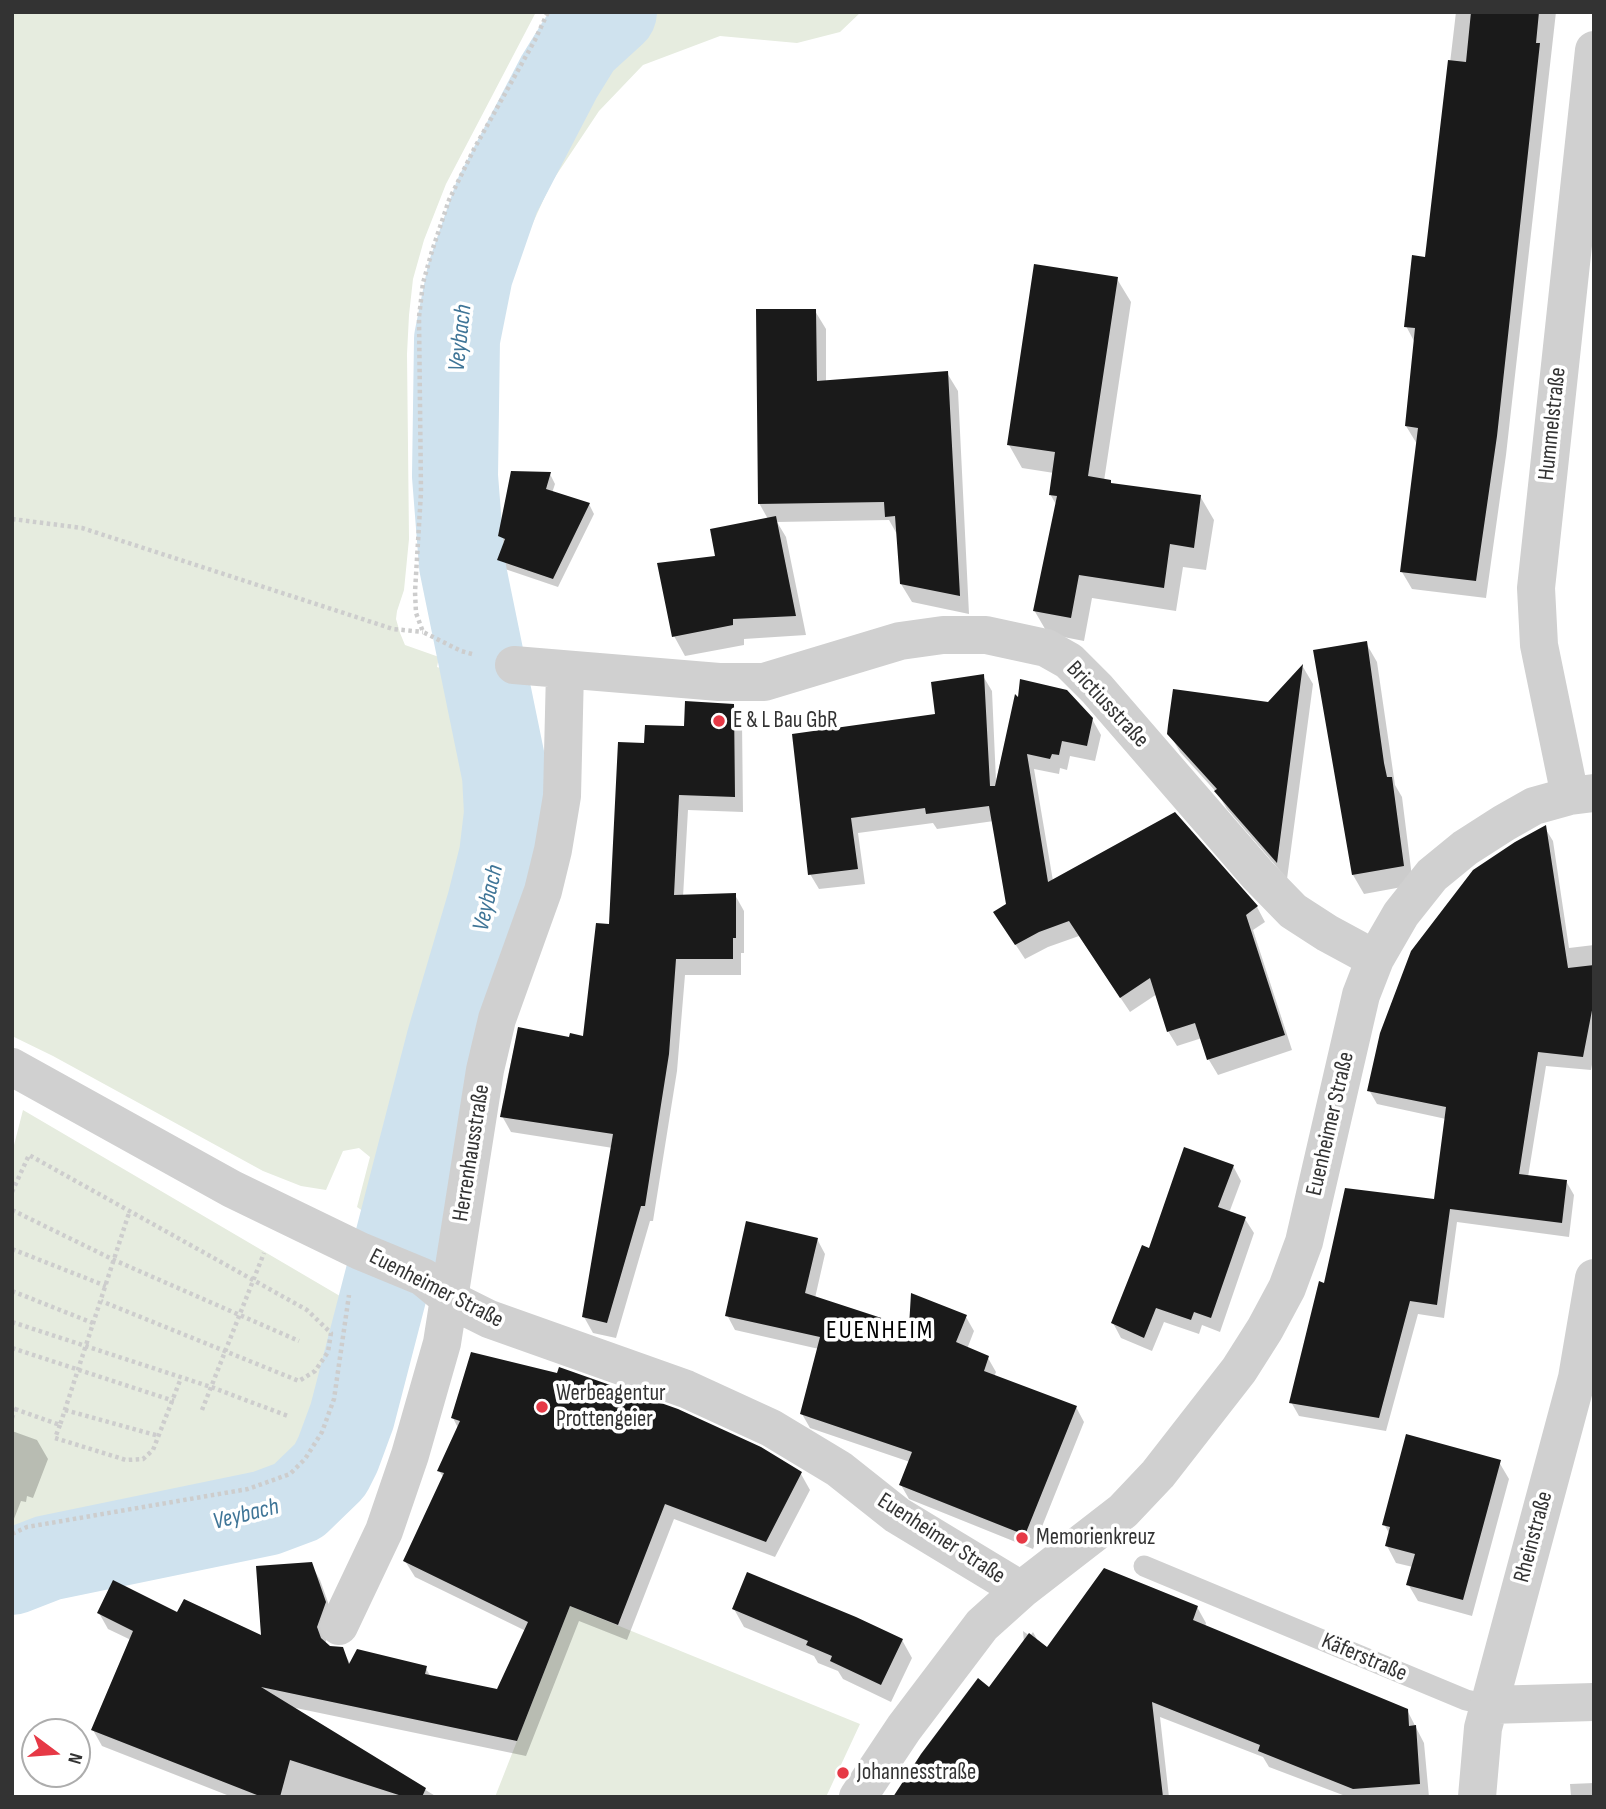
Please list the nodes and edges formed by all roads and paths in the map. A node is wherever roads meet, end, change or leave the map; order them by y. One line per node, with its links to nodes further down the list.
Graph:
1 (548, 12): 4 (path)
2 (1594, 50): 8 (street, Hummelstraße)
3 (12, 519): 4 (path)
4 (423, 632): 5 (path)
5 (461, 651)
6 (514, 665): 7 (street, Brictiusstraße)
7 (565, 671): 9 (street, Brictiusstraße); 21 (street, Herrenhausstraße)
8 (1582, 794): 9 (street, Euenheimer Straße)
9 (1375, 959): 44 (street, Euenheimer Straße)
10 (12, 1067): 14 (street, Euenheimer Straße)
11 (12, 1192): 13 (path)
12 (12, 1210): 17 (path)
13 (129, 1213): 17 (path); 19 (path)
14 (281, 1213): 16 (street, Euenheimer Straße); 19 (path)
15 (12, 1250): 20 (path)
16 (360, 1251): 21 (street, Euenheimer Straße); 42 (path)
17 (114, 1260): 20 (path); 24 (path)
18 (1594, 1278): 47 (street, Rheinstraße)
19 (253, 1281): 24 (path); 30 (path)
20 (106, 1286): 23 (path)
21 (437, 1288): 44 (street, Euenheimer Straße); 45 (street, Herrenhausstraße)
22 (12, 1291): 26 (path)
23 (101, 1301): 26 (path); 30 (path)
24 (239, 1316): 27 (path); 30 (path)
25 (12, 1322): 28 (path)
26 (93, 1323): 28 (path)
27 (299, 1341)
28 (86, 1347): 31 (path); 32 (path)
29 (12, 1348): 31 (path)
30 (225, 1351): 33 (path)
31 (79, 1371): 34 (path); 36 (path)
32 (181, 1378): 33 (path); 34 (path)
33 (211, 1387): 37 (path); 38 (path)
34 (174, 1401): 41 (path)
35 (14, 1409): 39 (path); 40 (path)
36 (65, 1410): 40 (path); 41 (path)
37 (202, 1410)
38 (288, 1416)
39 (12, 1418)
40 (60, 1425): 41 (path)
41 (159, 1436)
42 (12, 1534)
43 (1144, 1566): 47 (lane, Käferstraße)
44 (1021, 1590): 48 (street)
45 (339, 1626)
46 (1594, 1702): 47 (street, Käferstraße)
47 (1489, 1705): 49 (street, Rheinstraße)
48 (858, 1797)
49 (1477, 1797)

